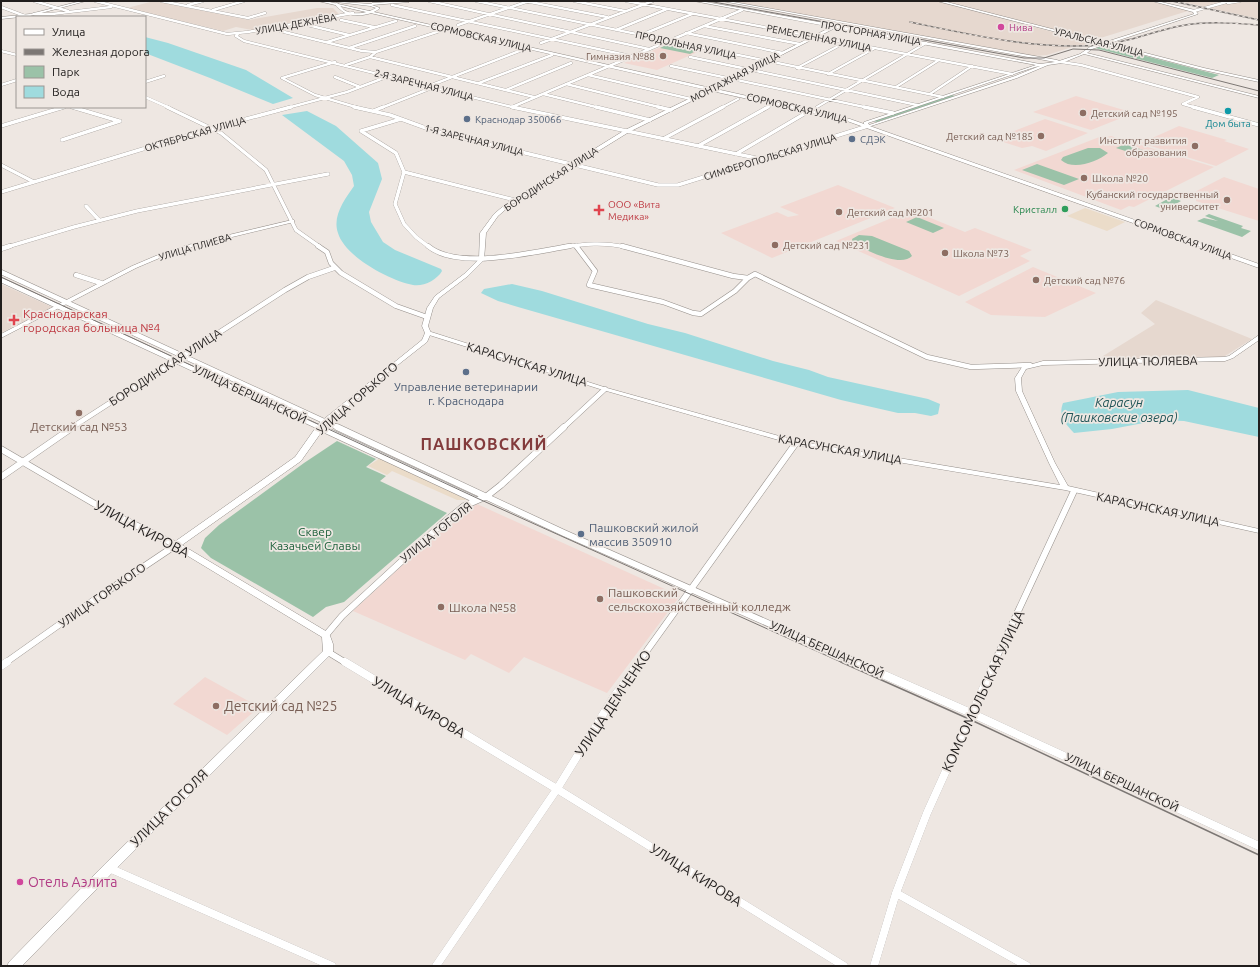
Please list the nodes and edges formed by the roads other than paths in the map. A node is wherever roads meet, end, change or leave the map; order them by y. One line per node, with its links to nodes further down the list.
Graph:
1 (34, 1): 31 (street)
2 (85, 1): 31 (street)
3 (95, 1): 29 (street, 2-Я ЗАРЕЧНАЯ УЛИЦА)
4 (161, 1): 27 (street)
5 (203, 1): 27 (street)
6 (244, 1): 35 (street)
7 (320, 1): 30 (main road, СОРМОВСКАЯ УЛИЦА)
8 (329, 1): 23 (street); 30 (main road, СОРМОВСКАЯ УЛИЦА)
9 (409, 1): 23 (street); 26 (street)
10 (429, 1): 45 (street)
11 (476, 1): 32 (street, ПРОДОЛЬНАЯ УЛИЦА)
12 (527, 1): 32 (street); 48 (street)
13 (574, 1): 37 (street)
14 (626, 1): 24 (street, РЕМЕСЛЕННАЯ УЛИЦА)
15 (653, 1): 24 (street)
16 (695, 1): 36 (street, ПРОСТОРНАЯ УЛИЦА)
17 (723, 1): 54 (street, ПРОСТОРНАЯ УЛИЦА)
18 (940, 1): 78 (main road, УРАЛЬСКАЯ УЛИЦА)
19 (1153, 1): 38 (street)
20 (1230, 1): 25 (street)
21 (1240, 1): 25 (street)
22 (1210, 2): 25 (street)
23 (361, 4): 30 (street); 33 (street)
24 (644, 4): 34 (street, РЕМЕСЛЕННАЯ УЛИЦА); 37 (street)
25 (1218, 4): 38 (street)
26 (392, 5): 33 (street); 53 (street)
27 (186, 6): 35 (street)
28 (1, 7): 46 (street)
29 (114, 7): 39 (street); 67 (street, 2-Я ЗАРЕЧНАЯ УЛИЦА)
30 (346, 7): 40 (main road, СОРМОВСКАЯ УЛИЦА); 43 (street)
31 (58, 8): 39 (street); 42 (street)
32 (508, 8): 45 (street); 57 (street, ПРОДОЛЬНАЯ УЛИЦА)
33 (378, 9): 40 (street)
34 (668, 9): 44 (street, РЕМЕСЛЕННАЯ УЛИЦА); 64 (street)
35 (211, 10): 41 (street)
36 (742, 10): 50 (street); 60 (street, ПРОСТОРНАЯ УЛИЦА)
37 (625, 11): 48 (street)
38 (1194, 11): 78 (street, СИМФЕРОПОЛЬСКАЯ УЛИЦА)
39 (70, 12): 42 (street)
40 (372, 12): 43 (street); 63 (main road, СОРМОВСКАЯ УЛИЦА)
41 (265, 13)
42 (34, 14): 46 (street)
43 (354, 14): 55 (street, УЛИЦА ДЕЖНЁВА)
44 (692, 14): 50 (street, РЕМЕСЛЕННАЯ УЛИЦА); 69 (street)
45 (488, 15): 53 (street); 65 (street)
46 (25, 16)
47 (16, 17): 49 (street)
48 (608, 17): 57 (street)
49 (1, 18)
50 (720, 19): 59 (street); 70 (street, РЕМЕСЛЕННАЯ УЛИЦА)
51 (341, 20): 61 (street)
52 (396, 21): 61 (street)
53 (469, 22): 56 (street); 71 (street)
54 (843, 22): 60 (street, МОНТАЖНАЯ УЛИЦА); 96 (street, ПРОСТОРНАЯ УЛИЦА)
55 (300, 23): 62 (street, УЛИЦА ДЕЖНЁВА); 68 (street)
56 (458, 25)
57 (590, 25): 64 (street, ПРОДОЛЬНАЯ УЛИЦА); 65 (street)
58 (415, 26): 79 (street)
59 (704, 26): 66 (street); 77 (street)
60 (835, 26): 70 (street, МОНТАЖНАЯ УЛИЦА); 76 (street, ПРОСТОРНАЯ УЛИЦА)
61 (374, 27): 68 (street)
62 (274, 28): 67 (street, УЛИЦА ДЕЖНЁВА); 73 (street)
63 (448, 29): 84 (street); 99 (main road, СОРМОВСКАЯ УЛИЦА)
64 (616, 30): 69 (street, ПРОДОЛЬНАЯ УЛИЦА)
65 (571, 32): 71 (street); 81 (street)
66 (686, 33): 72 (street); 85 (street)
67 (238, 34): 95 (street, 2-Я ЗАРЕЧНАЯ УЛИЦА)
68 (349, 35): 73 (street)
69 (640, 35): 72 (street, ПРОДОЛЬНАЯ УЛИЦА)
70 (815, 37): 74 (street, РЕМЕСЛЕННАЯ УЛИЦА); 77 (street, МОНТАЖНАЯ УЛИЦА)
71 (551, 39): 75 (street); 90 (street)
72 (668, 41): 81 (street); 94 (street, ПРОДОЛЬНАЯ УЛИЦА)
73 (327, 42): 79 (street)
74 (844, 42): 80 (street, РЕМЕСЛЕННАЯ УЛИЦА); 103 (street)
75 (541, 43)
76 (926, 43): 87 (street); 100 (street, ПРОСТОРНАЯ УЛИЦА)
77 (800, 44): 85 (street, МОНТАЖНАЯ УЛИЦА)
78 (1105, 44): 86 (street, СИМФЕРОПОЛЬСКАЯ УЛИЦА); 114 (main road, УРАЛЬСКАЯ УЛИЦА)
79 (348, 48): 84 (street)
80 (875, 48): 87 (street, РЕМЕСЛЕННАЯ УЛИЦА); 105 (street)
81 (650, 49): 90 (street)
82 (522, 50): 110 (street)
83 (1, 51): 88 (street)
84 (376, 52): 91 (street)
85 (783, 53): 94 (street, МОНТАЖНАЯ УЛИЦА)
86 (1084, 53): 96 (street, СИМФЕРОПОЛЬСКАЯ УЛИЦА); 133 (street, УРАЛЬСКАЯ УЛИЦА)
87 (907, 54): 93 (street, РЕМЕСЛЕННАЯ УЛИЦА); 115 (street)
88 (16, 55)
89 (552, 55): 117 (street)
90 (631, 56): 99 (street)
91 (370, 57): 98 (street); 110 (street)
92 (690, 57): 104 (street)
93 (939, 60): 102 (street, РЕМЕСЛЕННАЯ УЛИЦА); 123 (street)
94 (766, 61): 103 (street, ПРОДОЛЬНАЯ УЛИЦА); 104 (street, МОНТАЖНАЯ УЛИЦА)
95 (335, 62): 98 (street, 2-Я ЗАРЕЧНАЯ УЛИЦА); 135 (street, 1-Я ЗАРЕЧНАЯ УЛИЦА)
96 (1061, 62): 100 (street, СИМФЕРОПОЛЬСКАЯ УЛИЦА); 152 (street)
97 (571, 63): 125 (street)
98 (345, 65): 109 (street, 2-Я ЗАРЕЧНАЯ УЛИЦА)
99 (611, 65): 107 (street); 124 (main road, СОРМОВСКАЯ УЛИЦА)
100 (1046, 65): 106 (street, СИМФЕРОПОЛЬСКАЯ УЛИЦА); 130 (street, СИМФЕРОПОЛЬСКАЯ УЛИЦА)
101 (671, 66): 112 (street)
102 (972, 66): 106 (street, РЕМЕСЛЕННАЯ УЛИЦА); 129 (street)
103 (798, 68): 105 (street, ПРОДОЛЬНАЯ УЛИЦА)
104 (750, 70): 112 (street, МОНТАЖНАЯ УЛИЦА); 126 (street)
105 (828, 74): 115 (street, ПРОДОЛЬНАЯ УЛИЦА)
106 (1012, 74): 127 (street, СИМФЕРОПОЛЬСКАЯ УЛИЦА)
107 (588, 75): 118 (street); 136 (street)
108 (164, 76): 116 (street)
109 (390, 76): 120 (street, 2-Я ЗАРЕЧНАЯ УЛИЦА); 121 (street, ОКТЯБРЬСКАЯ УЛИЦА)
110 (452, 76): 117 (street); 120 (street)
111 (335, 77): 121 (street)
112 (732, 79): 124 (street, МОНТАЖНАЯ УЛИЦА); 138 (street)
113 (16, 80): 119 (street)
114 (1259, 80)
115 (862, 81): 123 (street, ПРОДОЛЬНАЯ УЛИЦА); 126 (street)
116 (146, 82)
117 (479, 83): 125 (street)
118 (566, 84): 128 (street); 145 (street)
119 (1, 85)
120 (428, 86): 122 (street, 2-Я ЗАРЕЧНАЯ УЛИЦА)
121 (360, 87): 135 (street, ОКТЯБРЬСКАЯ УЛИЦА)
122 (434, 87): 141 (street, 2-Я ЗАРЕЧНАЯ УЛИЦА); 146 (street)
123 (896, 87): 129 (street, ПРОДОЛЬНАЯ УЛИЦА)
124 (713, 88): 136 (main road, МОНТАЖНАЯ УЛИЦА); 151 (main road, СОРМОВСКАЯ УЛИЦА)
125 (506, 90): 131 (street)
126 (847, 90): 138 (street); 140 (street)
127 (954, 93): 130 (street); 132 (street, СИМФЕРОПОЛЬСКАЯ УЛИЦА)
128 (543, 94): 131 (street); 150 (street)
129 (930, 94): 132 (street, ПРОДОЛЬНАЯ УЛИЦА)
130 (961, 96): 151 (street, СИМФЕРОПОЛЬСКАЯ УЛИЦА)
131 (534, 97): 141 (street)
132 (943, 97): 140 (street, СИМФЕРОПОЛЬСКАЯ УЛИЦА)
133 (1259, 97)
134 (146, 98): 154 (street)
135 (325, 98): 146 (street, 1-Я ЗАРЕЧНАЯ УЛИЦА); 154 (street, ОКТЯБРЬСКАЯ УЛИЦА)
136 (691, 99): 145 (main road, МОНТАЖНАЯ УЛИЦА)
137 (738, 99): 156 (street)
138 (830, 100): 142 (street); 147 (street)
139 (771, 105): 158 (street)
140 (917, 105): 147 (street, СИМФЕРОПОЛЬСКАЯ УЛИЦА)
141 (512, 107): 155 (street, 2-Я ЗАРЕЧНАЯ УЛИЦА)
142 (816, 107)
143 (61, 108): 153 (street)
144 (75, 108): 157 (street)
145 (671, 110): 150 (main road, МОНТАЖНАЯ УЛИЦА)
146 (372, 111): 149 (street, 1-Я ЗАРЕЧНАЯ УЛИЦА)
147 (893, 113): 151 (street, СИМФЕРОПОЛЬСКАЯ УЛИЦА)
148 (804, 114): 159 (street)
149 (402, 119): 161 (street, 1-Я ЗАРЕЧНАЯ УЛИЦА); 163 (street)
150 (650, 120): 155 (main road, МОНТАЖНАЯ УЛИЦА)
151 (869, 125): 160 (street, СИМФЕРОПОЛЬСКАЯ УЛИЦА); 176 (main road, СОРМОВСКАЯ УЛИЦА); 177 (main road, СОРМОВСКАЯ УЛИЦА)
152 (1259, 125)
153 (1, 126)
154 (212, 128): 165 (street, ОКТЯБРЬСКАЯ УЛИЦА); 166 (street)
155 (627, 131): 156 (street, 2-Я ЗАРЕЧНАЯ УЛИЦА); 161 (main road, БОРОДИНСКАЯ УЛИЦА)
156 (663, 139): 158 (street, 2-Я ЗАРЕЧНАЯ УЛИЦА)
157 (62, 140)
158 (698, 146): 159 (street, 2-Я ЗАРЕЧНАЯ УЛИЦА)
159 (736, 154): 160 (street, 2-Я ЗАРЕЧНАЯ УЛИЦА)
160 (762, 160): 167 (street, СИМФЕРОПОЛЬСКАЯ УЛИЦА)
161 (573, 164): 167 (street, 1-Я ЗАРЕЧНАЯ УЛИЦА); 169 (main road, БОРОДИНСКАЯ УЛИЦА)
162 (1, 165): 165 (street)
163 (404, 172): 169 (street); 175 (street)
164 (328, 174): 166 (street)
165 (34, 182): 168 (street, ОКТЯБРЬСКАЯ УЛИЦА)
166 (273, 184): 171 (street); 172 (street)
167 (670, 186)
168 (1, 192)
169 (515, 200): 175 (main road, БОРОДИНСКАЯ УЛИЦА)
170 (86, 206): 171 (street)
171 (99, 220): 174 (street)
172 (292, 221): 178 (street); 183 (street, УЛИЦА ПЛИЕВА)
173 (576, 246): 175 (street); 181 (street); 181 (street)
174 (1, 249)
175 (482, 260): 186 (main road)
176 (1259, 262)
177 (1259, 266)
178 (334, 268): 186 (street); 190 (street, БОРОДИНСКАЯ УЛИЦА)
179 (1, 272): 184 (street, УЛИЦА БЕРШАНСКОЙ)
180 (76, 275): 183 (street)
181 (748, 278): 192 (street)
182 (1, 280): 185 (street, УЛИЦА БЕРШАНСКОЙ)
183 (101, 284): 184 (street, УЛИЦА ПЛИЕВА)
184 (67, 302): 185 (street, УЛИЦА ПЛИЕВА); 190 (street, УЛИЦА БЕРШАНСКОЙ)
185 (58, 307): 188 (street, УЛИЦА ПЛИЕВА); 191 (street, УЛИЦА БЕРШАНСКОЙ)
186 (427, 317): 187 (main road)
187 (428, 334): 193 (street, КАРАСУНСКАЯ УЛИЦА); 194 (main road, УЛИЦА ГОРЬКОГО)
188 (1, 336)
189 (1259, 337): 192 (street, УЛИЦА ТЮЛЯЕВА)
190 (183, 356): 191 (street, БОРОДИНСКАЯ УЛИЦА); 194 (street, УЛИЦА БЕРШАНСКОЙ)
191 (176, 361): 194 (street, УЛИЦА БЕРШАНСКОЙ); 197 (street, БОРОДИНСКАЯ УЛИЦА)
192 (1030, 366): 199 (street)
193 (605, 389): 195 (street, КАРАСУНСКАЯ УЛИЦА); 201 (street, УЛИЦА ГОГОЛЯ)
194 (324, 424): 201 (street, УЛИЦА БЕРШАНСКОЙ); 202 (street, УЛИЦА БЕРШАНСКОЙ); 204 (main road, УЛИЦА ГОРЬКОГО)
195 (796, 443): 199 (street, КАРАСУНСКАЯ УЛИЦА); 205 (street, УЛИЦА ДЕМЧЕНКО)
196 (1, 449): 197 (street, УЛИЦА КИРОВА)
197 (24, 462): 198 (street, БОРОДИНСКАЯ УЛИЦА); 204 (street, УЛИЦА КИРОВА)
198 (1, 477)
199 (1065, 488): 200 (street, КАРАСУНСКАЯ УЛИЦА)
200 (1074, 491): 203 (street, КАРАСУНСКАЯ УЛИЦА); 209 (street, КОМСОМОЛЬСКАЯ УЛИЦА)
201 (486, 496): 202 (street, УЛИЦА ГОГОЛЯ); 205 (street, УЛИЦА БЕРШАНСКОЙ)
202 (476, 500): 206 (street, УЛИЦА ГОГОЛЯ)
203 (1259, 531)
204 (176, 545): 206 (main road, УЛИЦА КИРОВА); 208 (street, УЛИЦА ГОРЬКОГО)
205 (692, 589): 209 (street, УЛИЦА БЕРШАНСКОЙ); 210 (street, УЛИЦА ДЕМЧЕНКО)
206 (326, 635): 207 (main road)
207 (328, 652): 210 (street, УЛИЦА КИРОВА); 212 (main road, УЛИЦА ГОГОЛЯ)
208 (1, 666)
209 (972, 712): 211 (street, УЛИЦА БЕРШАНСКОЙ); 213 (street, КОМСОМОЛЬСКАЯ УЛИЦА)
210 (557, 789): 216 (street, УЛИЦА ДЕМЧЕНКО); 217 (street, УЛИЦА КИРОВА)
211 (1259, 846)
212 (109, 868): 214 (main road, УЛИЦА ГОГОЛЯ); 215 (street)
213 (896, 893): 218 (street, КОМСОМОЛЬСКАЯ УЛИЦА); 219 (street)
214 (13, 966)
215 (332, 966)
216 (436, 966)
217 (844, 966)
218 (874, 966)
219 (1027, 966)

